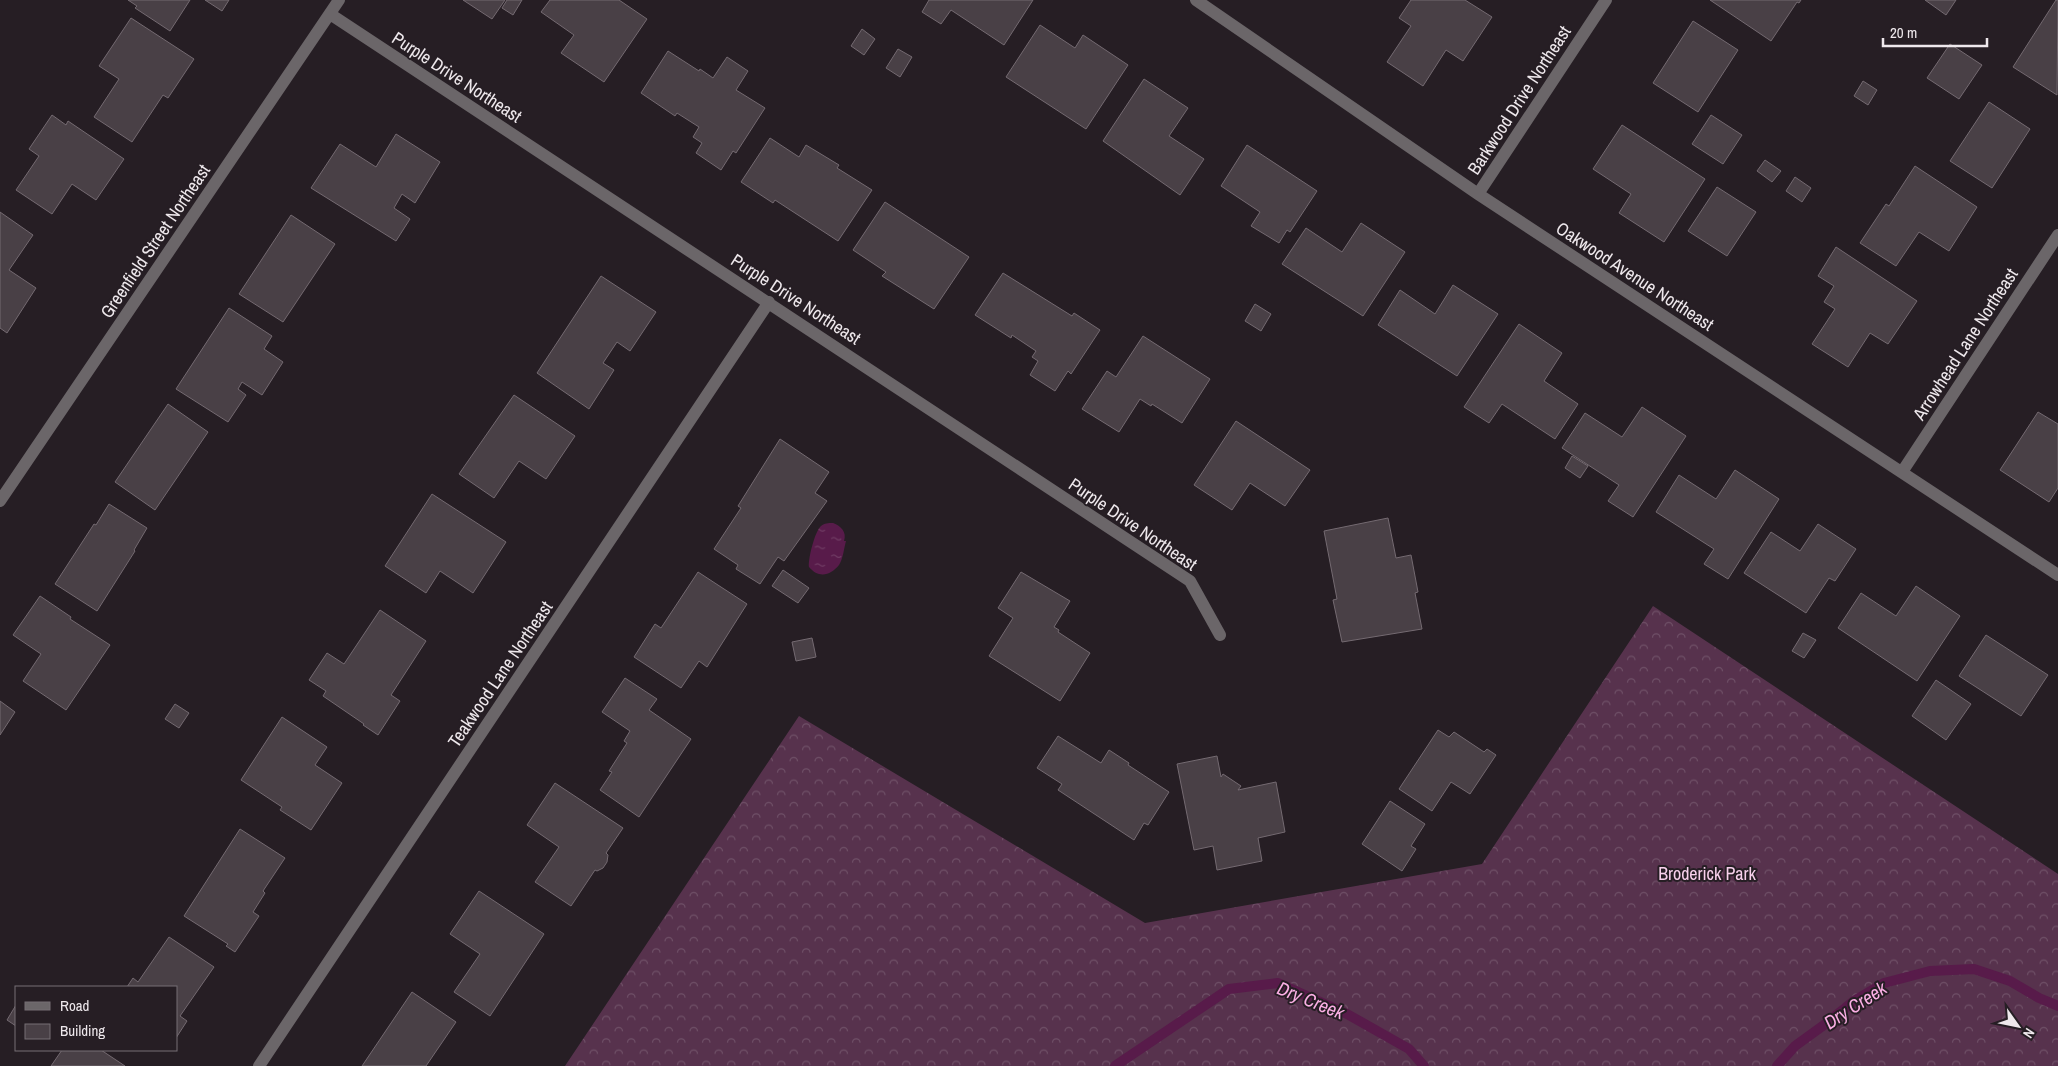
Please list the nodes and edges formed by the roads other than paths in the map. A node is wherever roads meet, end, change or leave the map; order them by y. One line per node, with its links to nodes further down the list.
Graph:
1 (339, 0): 4 (street, Greenfield Street Northeast)
2 (1196, 0): 5 (street, Oakwood Avenue Northeast)
3 (1606, 0): 5 (street, Barkwood Drive Northeast)
4 (330, 14): 7 (street, Purple Drive Northeast); 9 (street, Greenfield Street Northeast)
5 (1478, 194): 8 (street, Oakwood Avenue Northeast)
6 (2058, 235): 8 (street, Arrowhead Lane Northeast)
7 (769, 302): 11 (street, Purple Drive Northeast); 12 (street, Teakwood Lane Northeast)
8 (1902, 472): 10 (street, Oakwood Avenue Northeast)
9 (0, 501)
10 (2058, 575)
11 (1220, 635)
12 (259, 1066)

